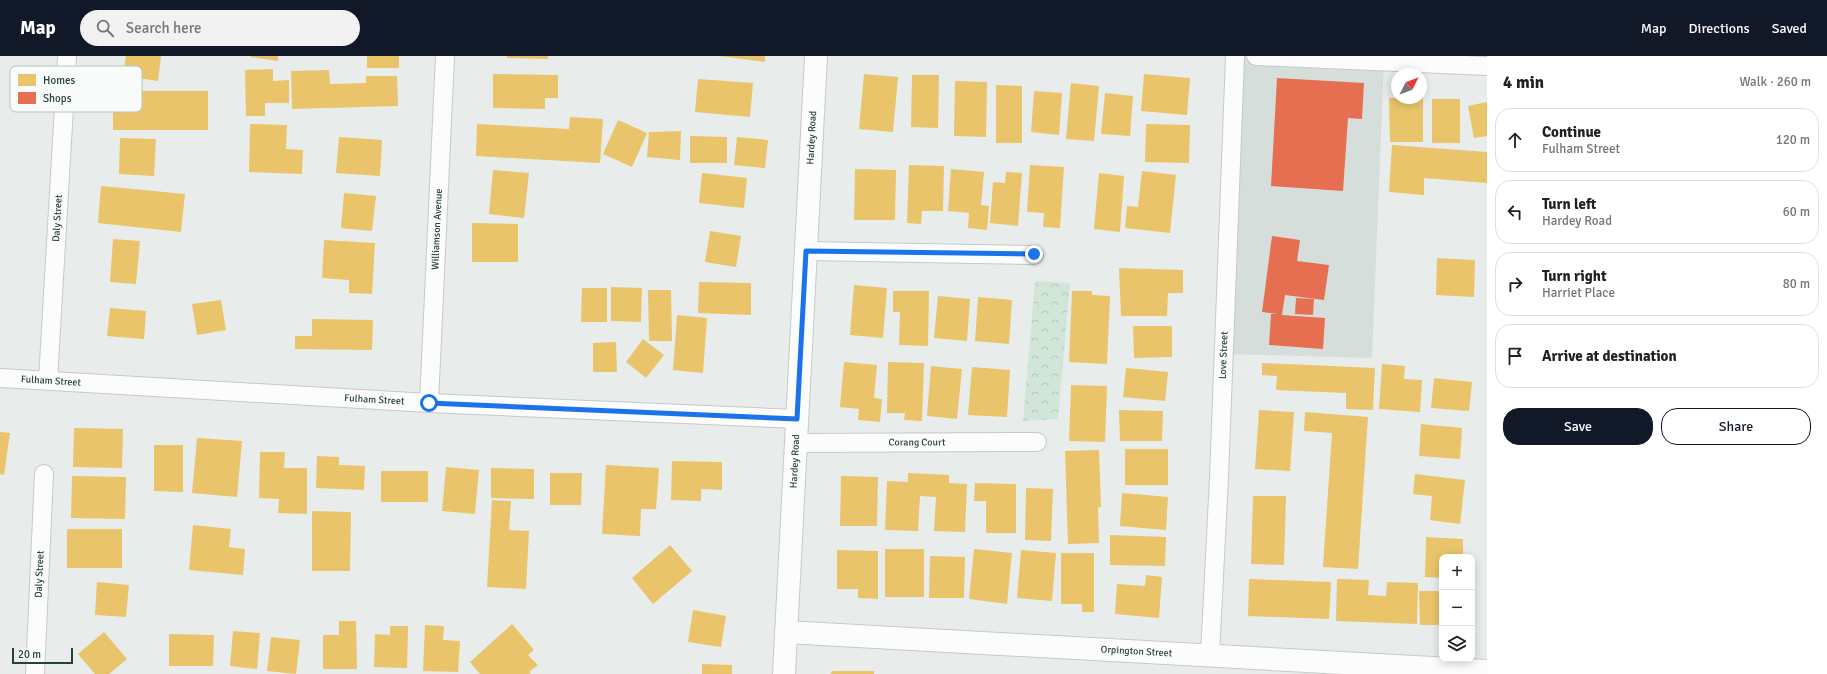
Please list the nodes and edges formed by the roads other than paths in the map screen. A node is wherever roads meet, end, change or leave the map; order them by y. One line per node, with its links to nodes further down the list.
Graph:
1 (67, 56): 6 (street, Daly Street)
2 (445, 56): 13 (street, Williamson Avenue)
3 (816, 56): 9 (street, Hardey Road)
4 (1235, 56): 19 (street, Love Street)
5 (1256, 56): 7 (street)
6 (66, 66)
7 (1487, 66)
8 (64, 112): 12 (street, Daly Street)
9 (806, 251): 10 (street); 14 (street, Hardey Road)
10 (1034, 254)
11 (0, 378): 12 (street, Fulham Street)
12 (48, 380): 13 (street, Fulham Street)
13 (429, 403): 14 (street, Fulham Street)
14 (797, 419): 15 (street, Hardey Road)
15 (796, 442): 16 (street, Corang Court); 18 (street, Hardey Road)
16 (1037, 442)
17 (44, 474): 22 (street, Daly Street)
18 (786, 632): 19 (street, Orpington Street); 23 (street, Hardey Road)
19 (1210, 655): 21 (street, Orpington Street)
20 (1487, 671): 21 (street, Orpington Street)
21 (1456, 672)
22 (35, 674)
23 (784, 674)

